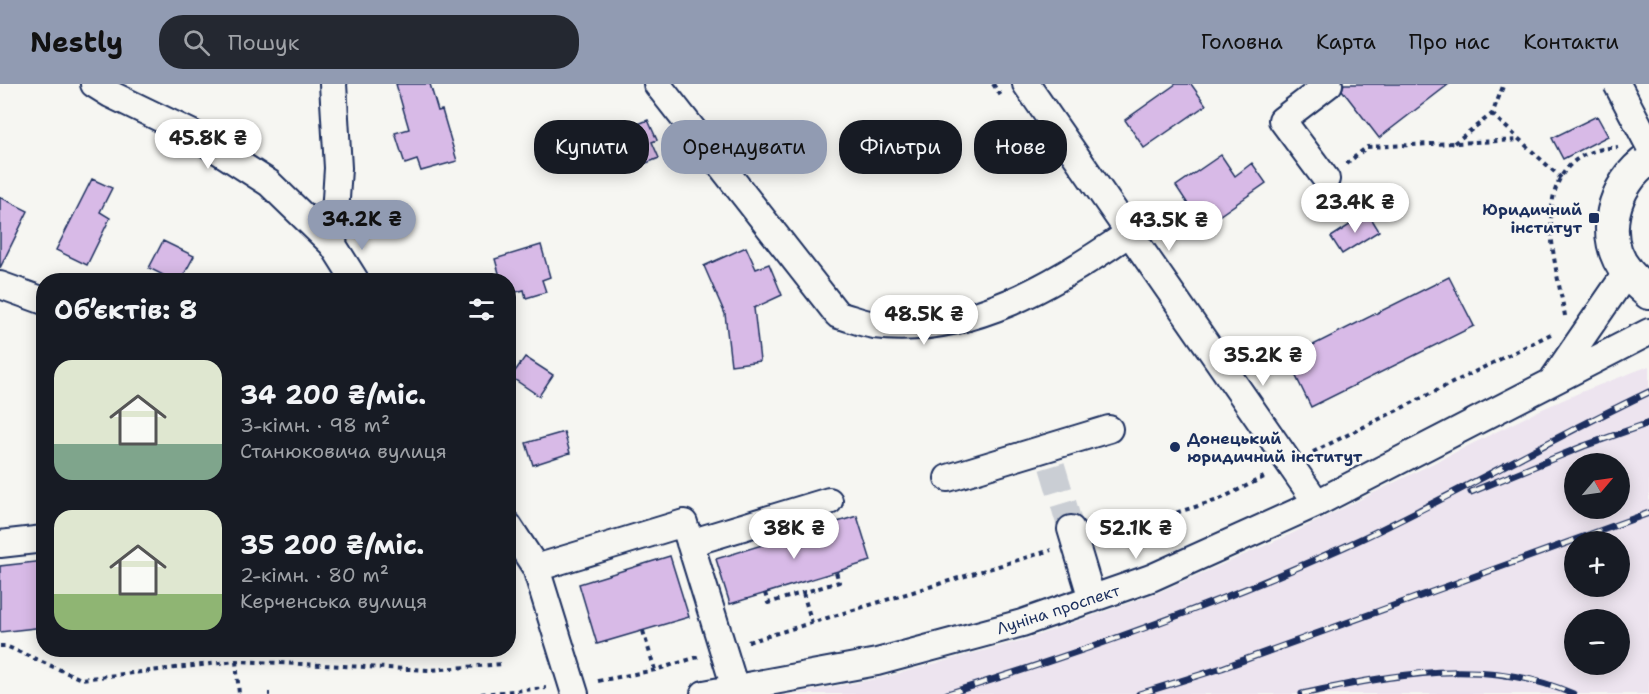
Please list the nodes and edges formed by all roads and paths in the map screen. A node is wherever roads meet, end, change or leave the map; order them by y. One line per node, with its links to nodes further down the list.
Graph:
1 (94, 84): 18 (street)
2 (333, 84): 18 (street)
3 (657, 84): 17 (street)
4 (1026, 84): 17 (street)
5 (1504, 84): 8 (path)
6 (1617, 84): 11 (street, bridge)
7 (1322, 86): 16 (street)
8 (1492, 114): 9 (path); 10 (path)
9 (1520, 140): 10 (path); 15 (path)
10 (1453, 143): 13 (path)
11 (1649, 145)
12 (1620, 146): 15 (path)
13 (1367, 147)
14 (1649, 159): 20 (main road)
15 (1561, 178): 23 (path)
16 (1326, 179)
17 (1130, 233): 28 (street)
18 (333, 245): 19 (street)
19 (351, 273)
20 (1638, 282): 26 (street, Луніна проспект)
21 (0, 285): 22 (street)
22 (36, 297)
23 (1567, 326)
24 (1556, 331): 28 (path)
25 (1649, 332): 26 (street, Луніна проспект)
26 (1551, 382): 31 (street, Луніна проспект)
27 (1109, 429): 29 (street)
28 (1290, 464): 31 (street); 32 (path)
29 (948, 478)
30 (829, 501): 35 (street)
31 (1317, 502): 41 (street, Луніна проспект)
32 (1073, 536): 41 (street); 42 (path)
33 (36, 540): 36 (street)
34 (516, 540): 37 (street)
35 (690, 543): 37 (street); 45 (street)
36 (0, 544)
37 (536, 568): 50 (street)
38 (836, 572): 40 (path)
39 (765, 593): 40 (path)
40 (803, 593): 42 (path)
41 (1092, 598): 49 (street, Луніна проспект)
42 (813, 623): 45 (path)
43 (643, 631): 48 (path)
44 (0, 646): 46 (path)
45 (723, 649): 48 (path); 49 (street)
46 (236, 661): 47 (path); 51 (path)
47 (502, 664)
48 (655, 670): 50 (path)
49 (735, 688): 53 (street, Луніна проспект)
50 (574, 690): 52 (path)
51 (239, 694)
52 (481, 694)
53 (704, 694)

